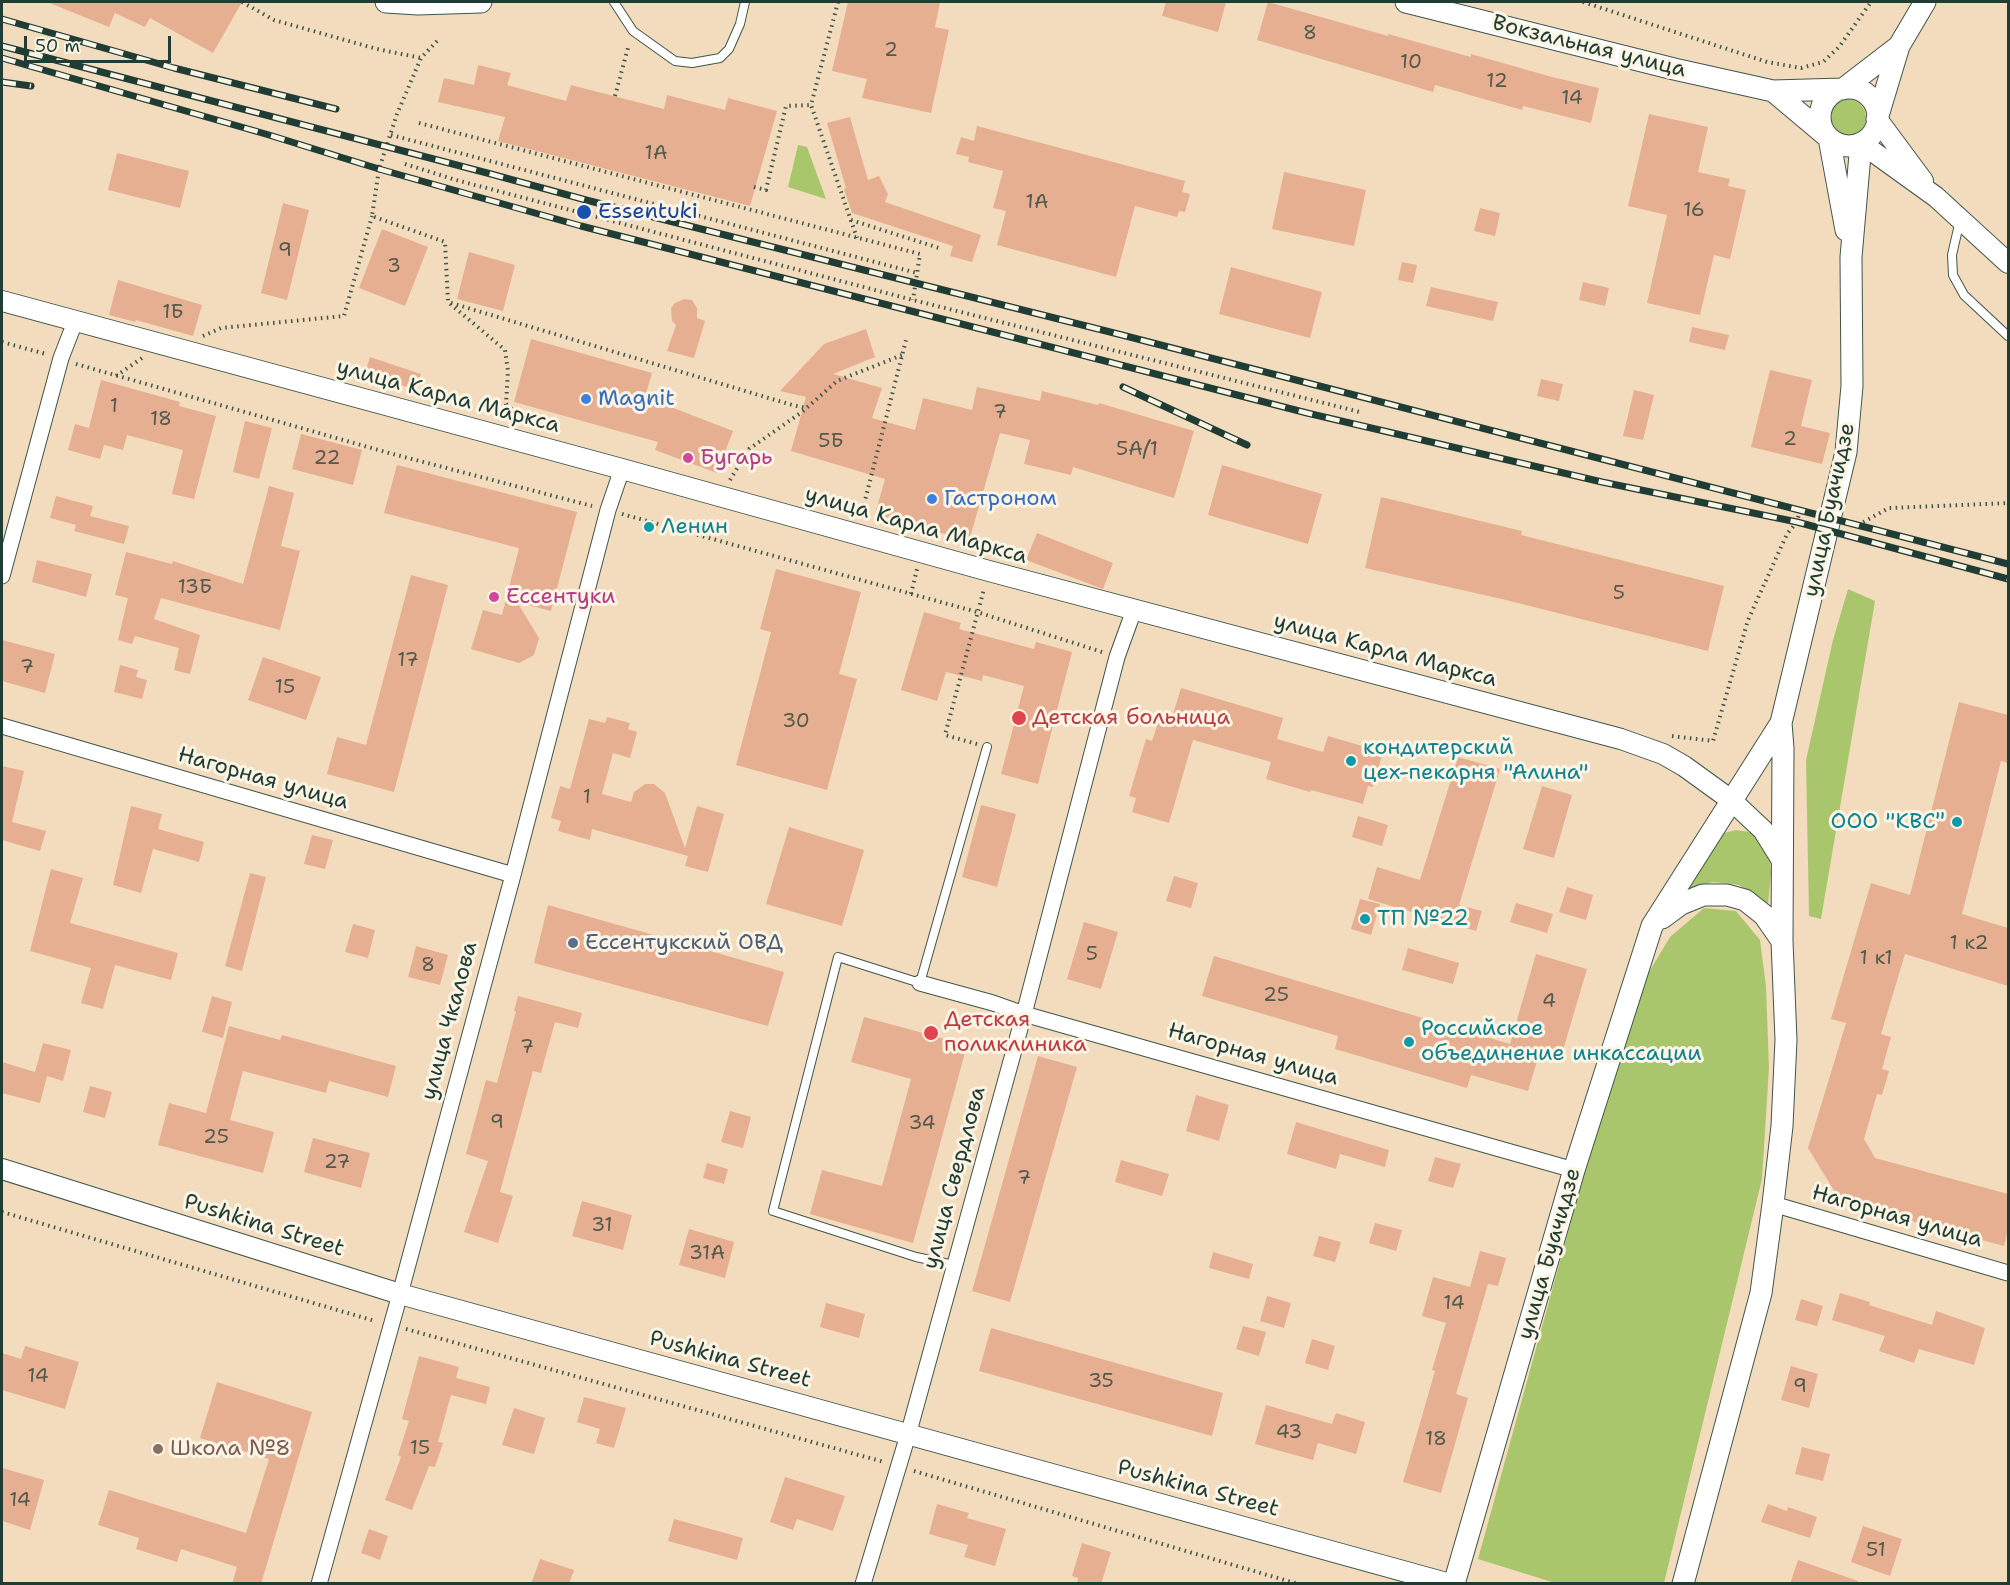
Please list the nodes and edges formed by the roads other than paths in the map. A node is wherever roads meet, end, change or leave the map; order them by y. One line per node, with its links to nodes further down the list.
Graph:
1 (386, 2): 2 (main road)
2 (481, 2)
3 (614, 2): 4 (lane)
4 (745, 2)
5 (1406, 2): 9 (main road, Вокзальная улица)
6 (1926, 2): 7 (main road)
7 (1899, 46): 8 (main road); 10 (main road)
8 (1843, 89): 9 (main road); 10 (main road); 11 (main road)
9 (1773, 91): 11 (main road)
10 (1877, 119): 12 (main road); 13 (street)
11 (1829, 138): 12 (main road); 15 (main road)
12 (1861, 143): 13 (street); 15 (main road)
13 (1935, 197): 14 (street)
14 (1960, 219): 16 (street); 19 (lane)
15 (1851, 257): 23 (main road, улица Буачидзе)
16 (2008, 263)
17 (2, 302): 18 (street, улица Карла Маркса)
18 (75, 322): 20 (street, улица Карла Маркса); 21 (street)
19 (2008, 336)
20 (622, 469): 22 (street, улица Карла Маркса); 28 (street, улица Чкалова)
21 (2, 576)
22 (1134, 610): 26 (street, улица Карла Маркса); 32 (street, улица Свердлова)
23 (1781, 723): 26 (main road, улица Буачидзе); 27 (main road, улица Буачидзе)
24 (2, 726): 28 (street, Нагорная улица)
25 (987, 747): 31 (lane)
26 (1731, 800): 27 (street, улица Карла Маркса); 29 (main road, улица Буачидзе)
27 (1781, 860): 30 (main road, улица Буачидзе)
28 (513, 875): 38 (street, улица Чкалова)
29 (1652, 926): 30 (main road); 34 (main road, улица Буачидзе)
30 (1782, 941): 35 (main road, улица Буачидзе)
31 (920, 983): 32 (street, Нагорная улица); 36 (lane)
32 (1024, 1014): 34 (street, Нагорная улица); 36 (street, улица Свердлова)
33 (2, 1169): 38 (street, Pushkina Street)
34 (1574, 1170): 42 (main road, улица Буачидзе)
35 (1773, 1204): 37 (street, Нагорная улица); 43 (main road, улица Буачидзе)
36 (954, 1265): 39 (street, улица Свердлова)
37 (2008, 1273)
38 (400, 1294): 39 (street, Pushkina Street); 40 (street, улица Чкалова)
39 (908, 1435): 41 (street, улица Свердлова); 42 (street, Pushkina Street)
40 (319, 1584)
41 (863, 1584)
42 (1452, 1584)
43 (1683, 1584)

